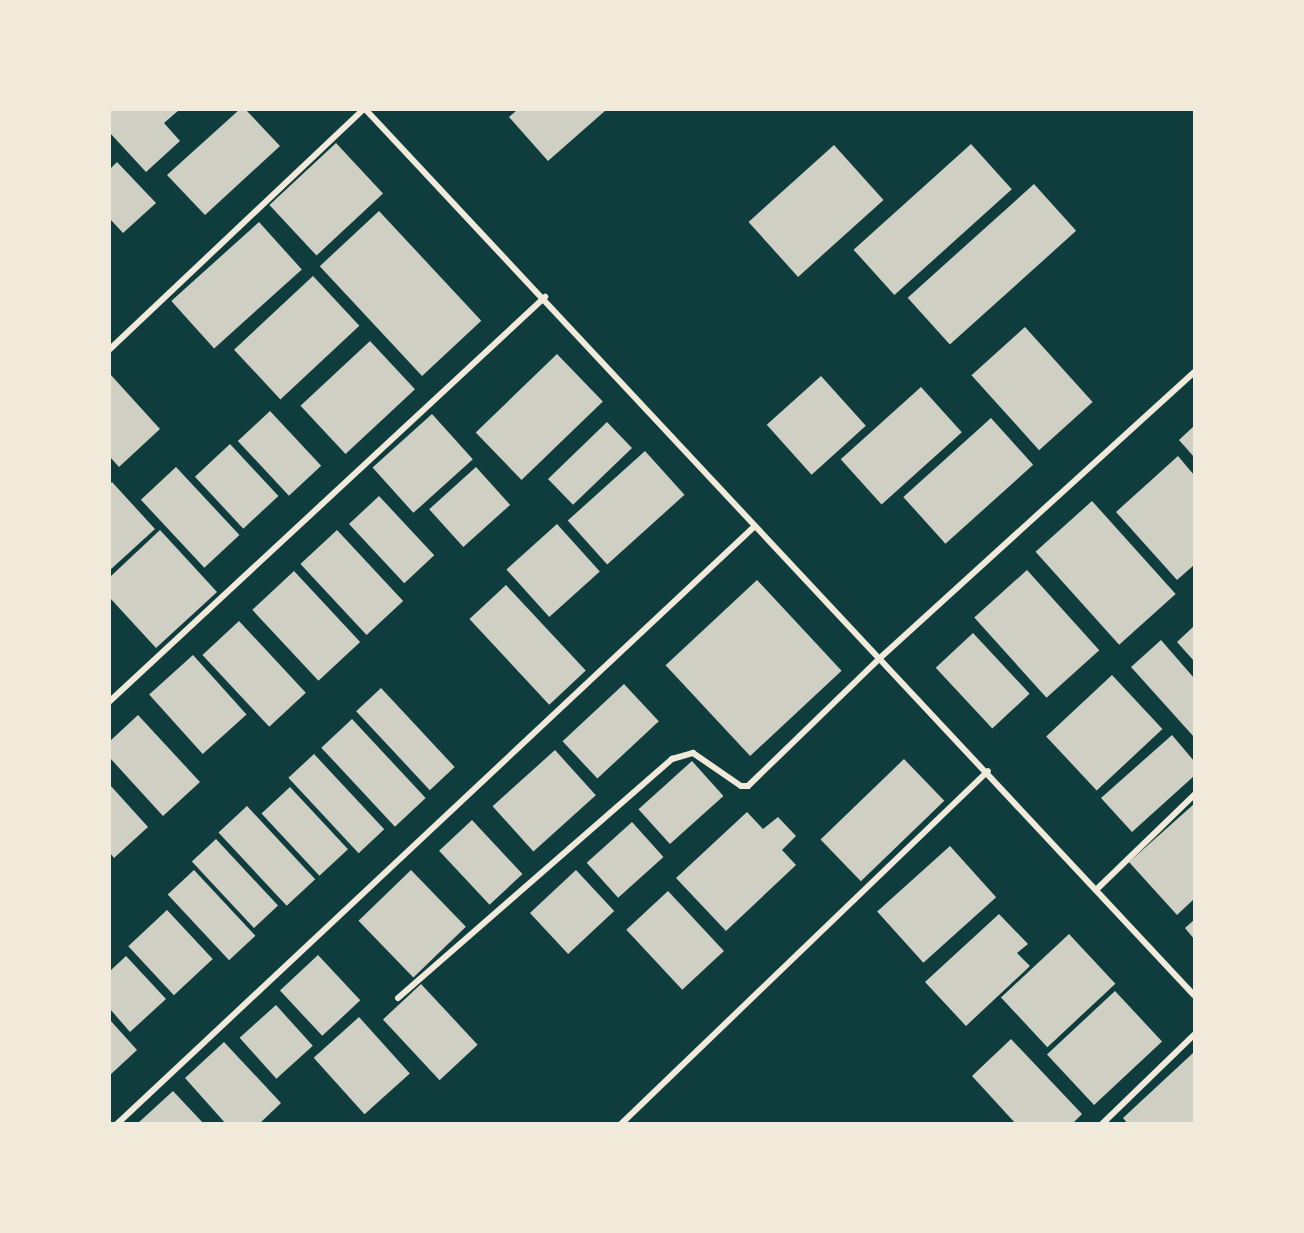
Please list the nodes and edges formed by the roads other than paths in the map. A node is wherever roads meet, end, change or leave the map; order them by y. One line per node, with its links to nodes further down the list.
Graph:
1 (365, 110): 2 (street); 3 (street)
2 (544, 297): 5 (street); 7 (street)
3 (110, 349)
4 (1194, 372): 6 (street)
5 (755, 526): 6 (street); 14 (street)
6 (880, 658): 8 (street); 12 (street)
7 (110, 701)
8 (988, 771): 10 (street); 15 (street)
9 (1194, 795): 10 (street)
10 (1097, 890): 11 (street)
11 (1194, 995)
12 (398, 998)
13 (1194, 1035): 16 (street)
14 (117, 1124)
15 (621, 1124)
16 (1102, 1124)

